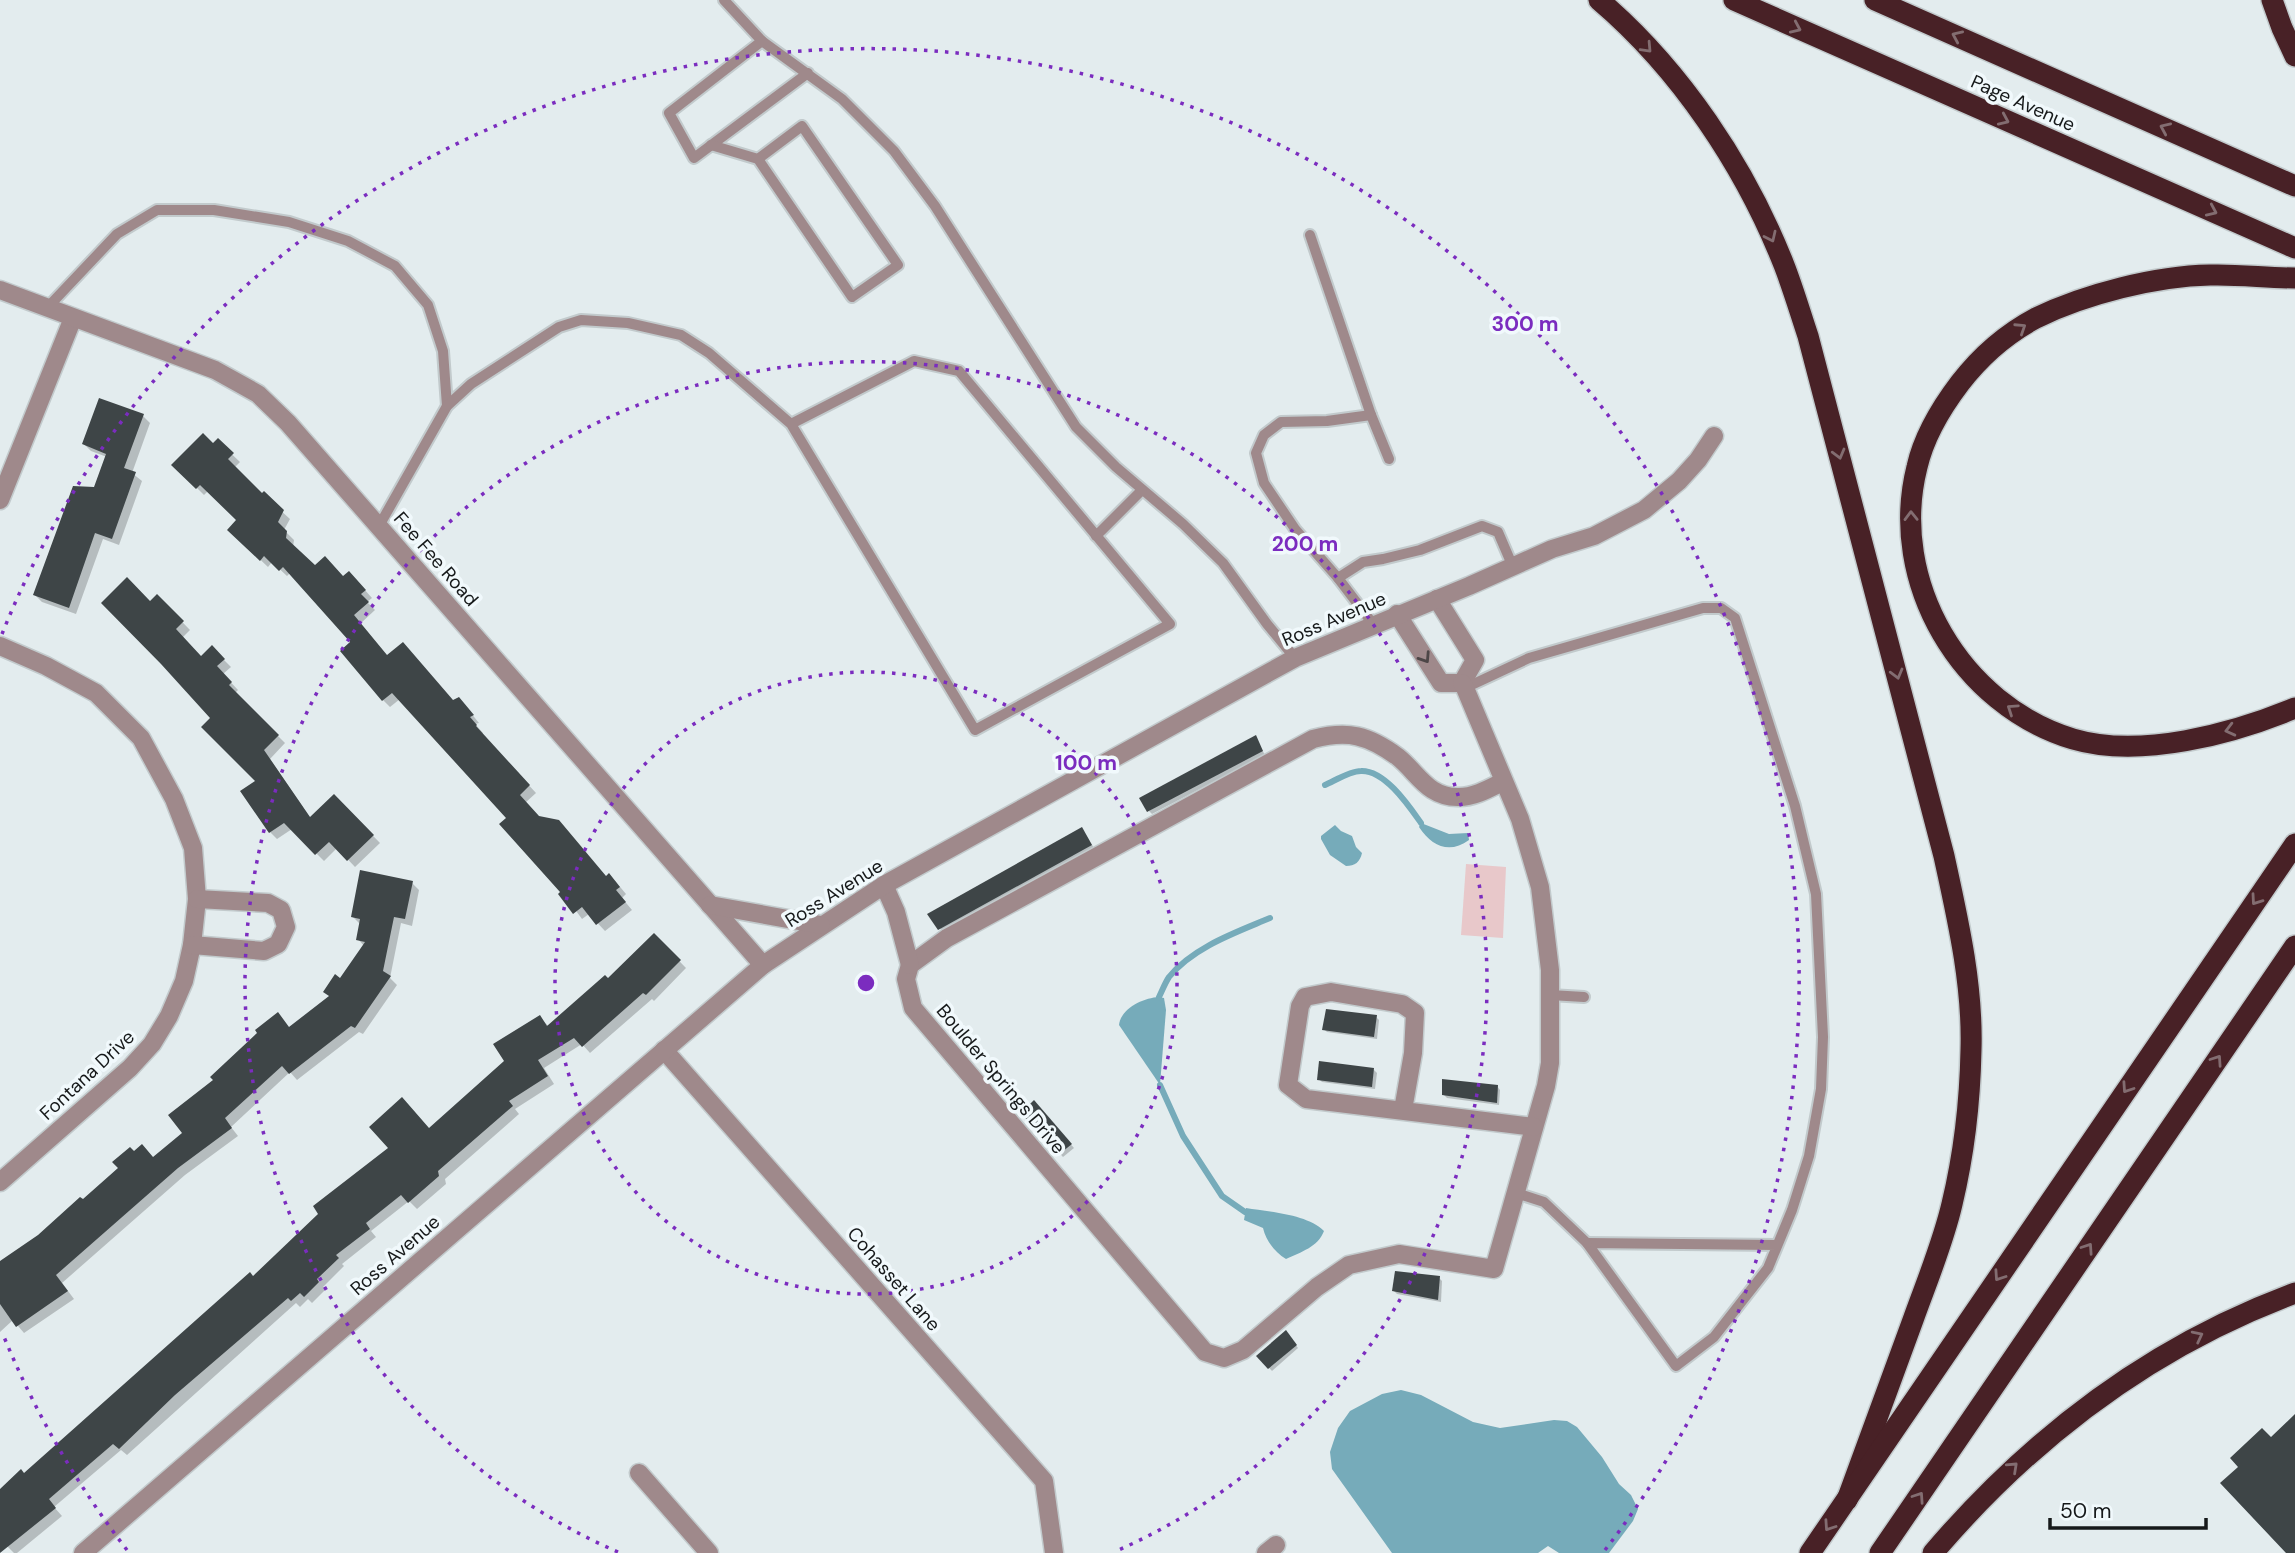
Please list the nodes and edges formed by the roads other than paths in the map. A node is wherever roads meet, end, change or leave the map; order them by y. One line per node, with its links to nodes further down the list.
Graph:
1 (724, 0): 6 (lane)
2 (1599, 0): 57 (highway, one-way to 57)
3 (1734, 0): 13 (highway, Page Avenue, one-way to 13)
4 (1875, 0): 11 (highway, Page Avenue, one-way to 4)
5 (2272, 0): 7 (highway)
6 (762, 41): 8 (lane); 9 (lane)
7 (2295, 56)
8 (808, 74): 9 (lane); 23 (lane)
9 (711, 145): 10 (lane)
10 (758, 159): 10 (lane)
11 (2295, 186)
12 (1310, 235): 19 (lane)
13 (2295, 248)
14 (2295, 278): 35 (highway, one-way to 14)
15 (0, 290): 16 (street, Fee Fee Road)
16 (47, 308): 17 (street, Fee Fee Road); 18 (lane)
17 (73, 318): 24 (street); 25 (street, Fee Fee Road)
18 (447, 406): 20 (lane); 25 (lane)
19 (1371, 415): 22 (lane); 28 (lane)
20 (791, 424): 26 (lane); 26 (lane)
21 (1714, 436): 27 (street, Ross Avenue)
22 (1390, 459)
23 (1142, 490): 26 (lane); 33 (lane)
24 (0, 500)
25 (379, 526): 40 (street, Fee Fee Road)
26 (1096, 536)
27 (1513, 567): 28 (lane); 29 (street, Ross Avenue)
28 (1338, 578): 31 (lane)
29 (1437, 599): 30 (street, Ross Avenue); 34 (street)
30 (1397, 614): 31 (street, Ross Avenue); 34 (street, one-way to 34)
31 (1373, 624): 33 (street, Ross Avenue)
32 (0, 646): 39 (street, Fontana Drive)
33 (1295, 657): 38 (street, Ross Avenue)
34 (1464, 686): 36 (street); 54 (lane)
35 (2295, 708)
36 (1504, 781): 45 (street); 46 (street)
37 (2295, 844): 57 (highway, one-way to 57)
38 (884, 885): 41 (street, Ross Avenue); 45 (street, Boulder Springs Drive)
39 (197, 899): 42 (street, Fontana Drive); 42 (street)
40 (710, 905): 41 (street); 44 (street, Fee Fee Road)
41 (821, 925): 44 (street, Ross Avenue)
42 (192, 945): 51 (street, Fontana Drive)
43 (2295, 946): 62 (highway, one-way to 43)
44 (763, 965): 48 (street, Ross Avenue)
45 (911, 965): 52 (street, Boulder Springs Drive)
46 (1550, 995): 47 (lane); 50 (street)
47 (1584, 997)
48 (664, 1050): 58 (street, Ross Avenue); 60 (street, Cohasset Lane)
49 (1403, 1110): 49 (street); 50 (street)
50 (1534, 1127): 52 (street)
51 (0, 1182)
52 (1516, 1193): 53 (lane)
53 (1587, 1243): 54 (lane); 54 (lane)
54 (1777, 1245)
55 (2295, 1293): 63 (highway, one-way to 55)
56 (639, 1473): 59 (street)
57 (1847, 1500): 61 (highway, one-way to 61)
58 (83, 1553)
59 (709, 1553)
60 (1054, 1553)
61 (1810, 1553)
62 (1880, 1553)
63 (1933, 1553)

